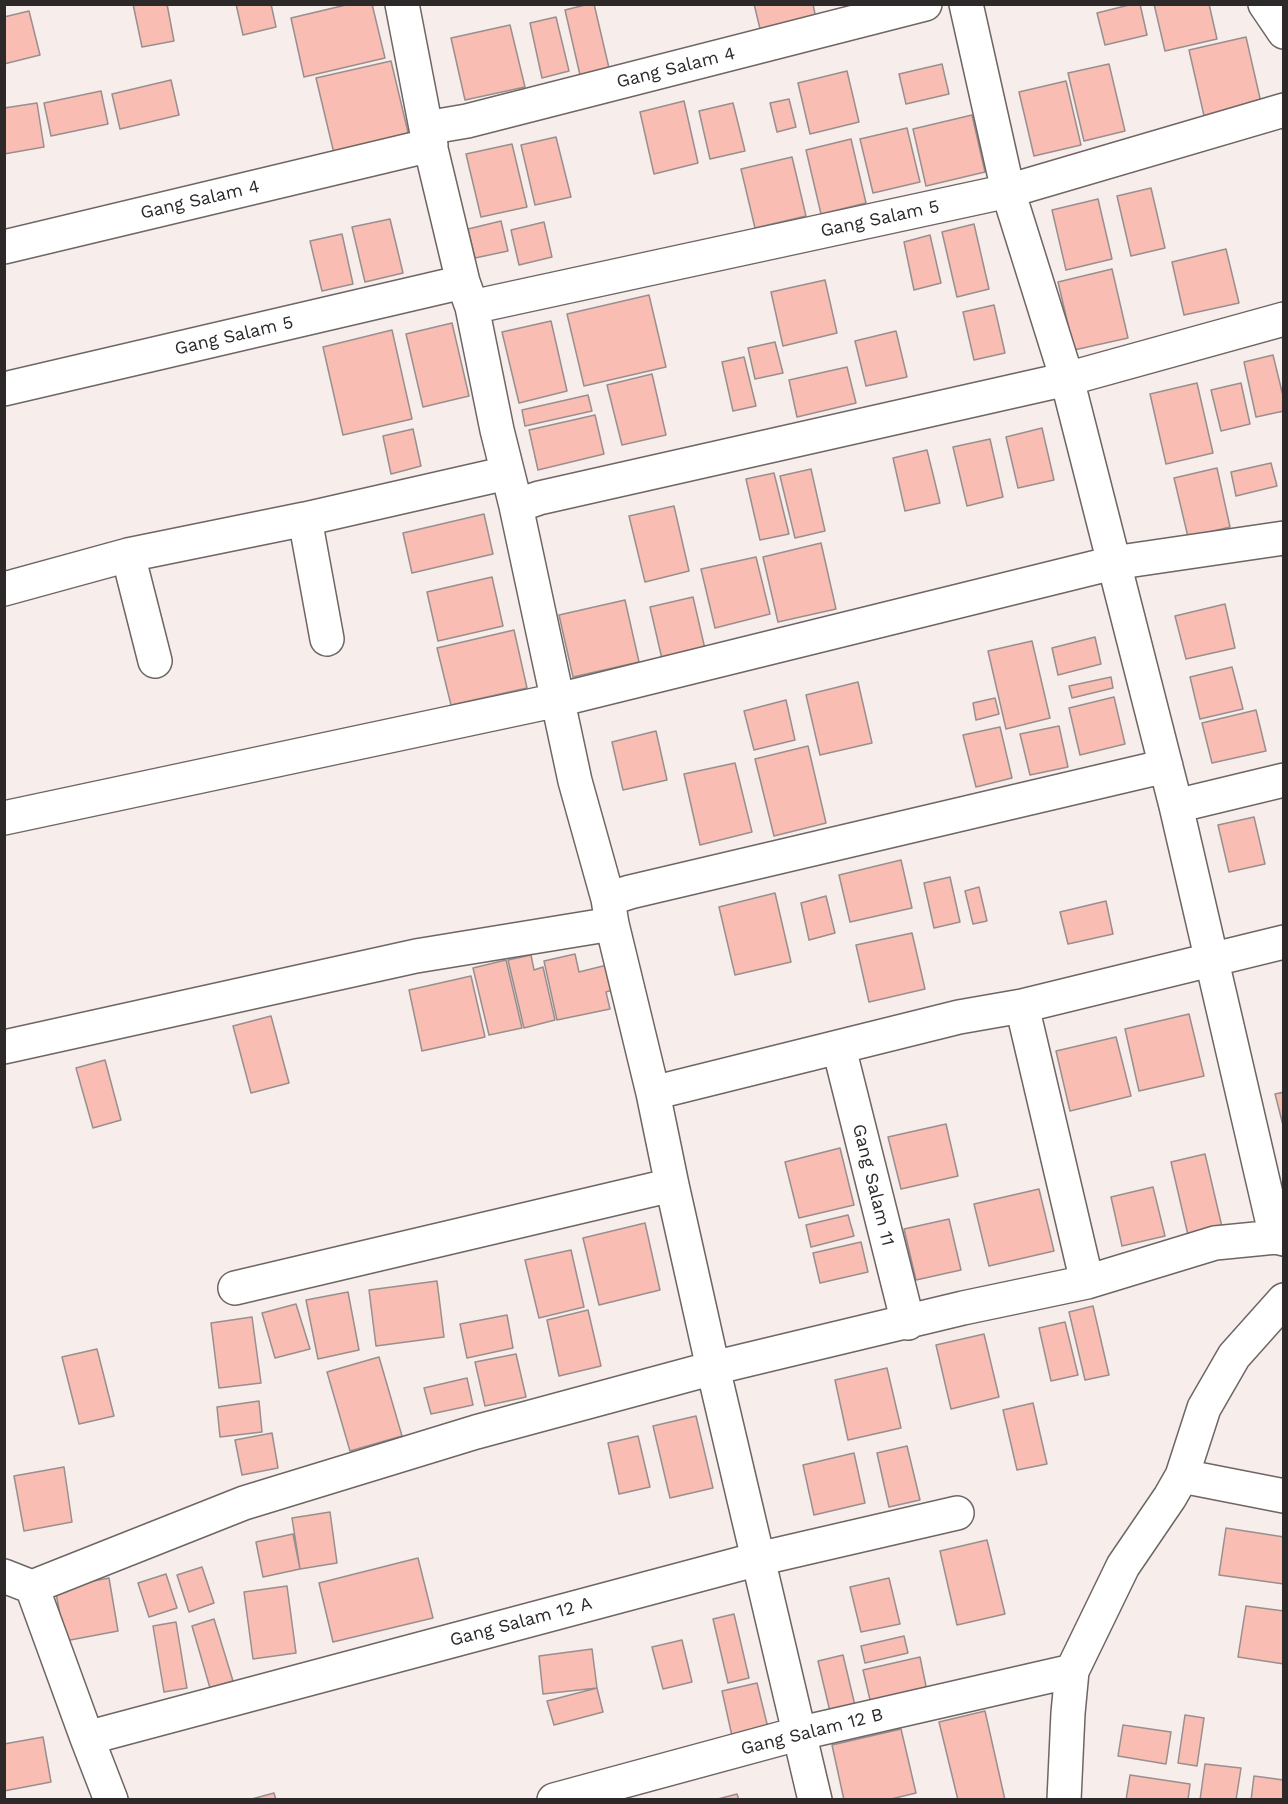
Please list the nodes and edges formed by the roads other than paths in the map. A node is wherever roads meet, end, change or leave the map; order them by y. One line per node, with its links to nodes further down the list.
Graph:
1 (402, 4): 7 (street)
2 (925, 4): 7 (street, Gang Salam 4)
3 (966, 4): 8 (street)
4 (1265, 4): 5 (street)
5 (1284, 32)
6 (1284, 110): 8 (street, Gang Salam 5)
7 (428, 136): 9 (street, Gang Salam 4); 10 (street)
8 (1008, 191): 10 (street, Gang Salam 5); 12 (street)
9 (4, 247)
10 (467, 294): 13 (street, Gang Salam 5); 14 (street)
11 (1284, 319): 12 (street)
12 (1066, 379): 15 (street); 19 (street)
13 (4, 389)
14 (507, 473): 15 (street); 16 (street)
15 (516, 507): 23 (street)
16 (305, 519): 18 (street); 21 (street)
17 (1284, 538): 19 (street)
18 (128, 555): 20 (street); 22 (street)
19 (1113, 563): 23 (street); 24 (street)
20 (4, 589)
21 (327, 639)
22 (155, 661)
23 (558, 700): 27 (street); 28 (street)
24 (1166, 766): 26 (street); 28 (street)
25 (1284, 780): 26 (street)
26 (1176, 806): 30 (street)
27 (4, 818)
28 (610, 911): 32 (street); 34 (street)
29 (1284, 942): 30 (street)
30 (1211, 961): 31 (street); 36 (street)
31 (1023, 1006): 33 (street); 37 (street)
32 (4, 1047)
33 (839, 1048): 34 (street); 40 (street, Gang Salam 11)
34 (654, 1093): 35 (street)
35 (672, 1185): 38 (street); 41 (street)
36 (1280, 1238): 37 (street)
37 (1087, 1282): 40 (street)
38 (235, 1288)
39 (1284, 1300): 42 (street)
40 (908, 1323): 41 (street)
41 (713, 1368): 45 (street); 46 (street)
42 (1182, 1476): 43 (street); 47 (street)
43 (1284, 1496)
44 (957, 1513): 45 (street, Gang Salam 12 A)
45 (758, 1559): 48 (street); 49 (street, Gang Salam 12 A)
46 (18, 1582): 49 (street)
47 (1072, 1671): 48 (street, Gang Salam 12 B); 53 (street)
48 (801, 1733): 51 (street, Gang Salam 12 B); 52 (street)
49 (87, 1738): 50 (street)
50 (111, 1800)
51 (554, 1800)
52 (815, 1800)
53 (1064, 1800)

